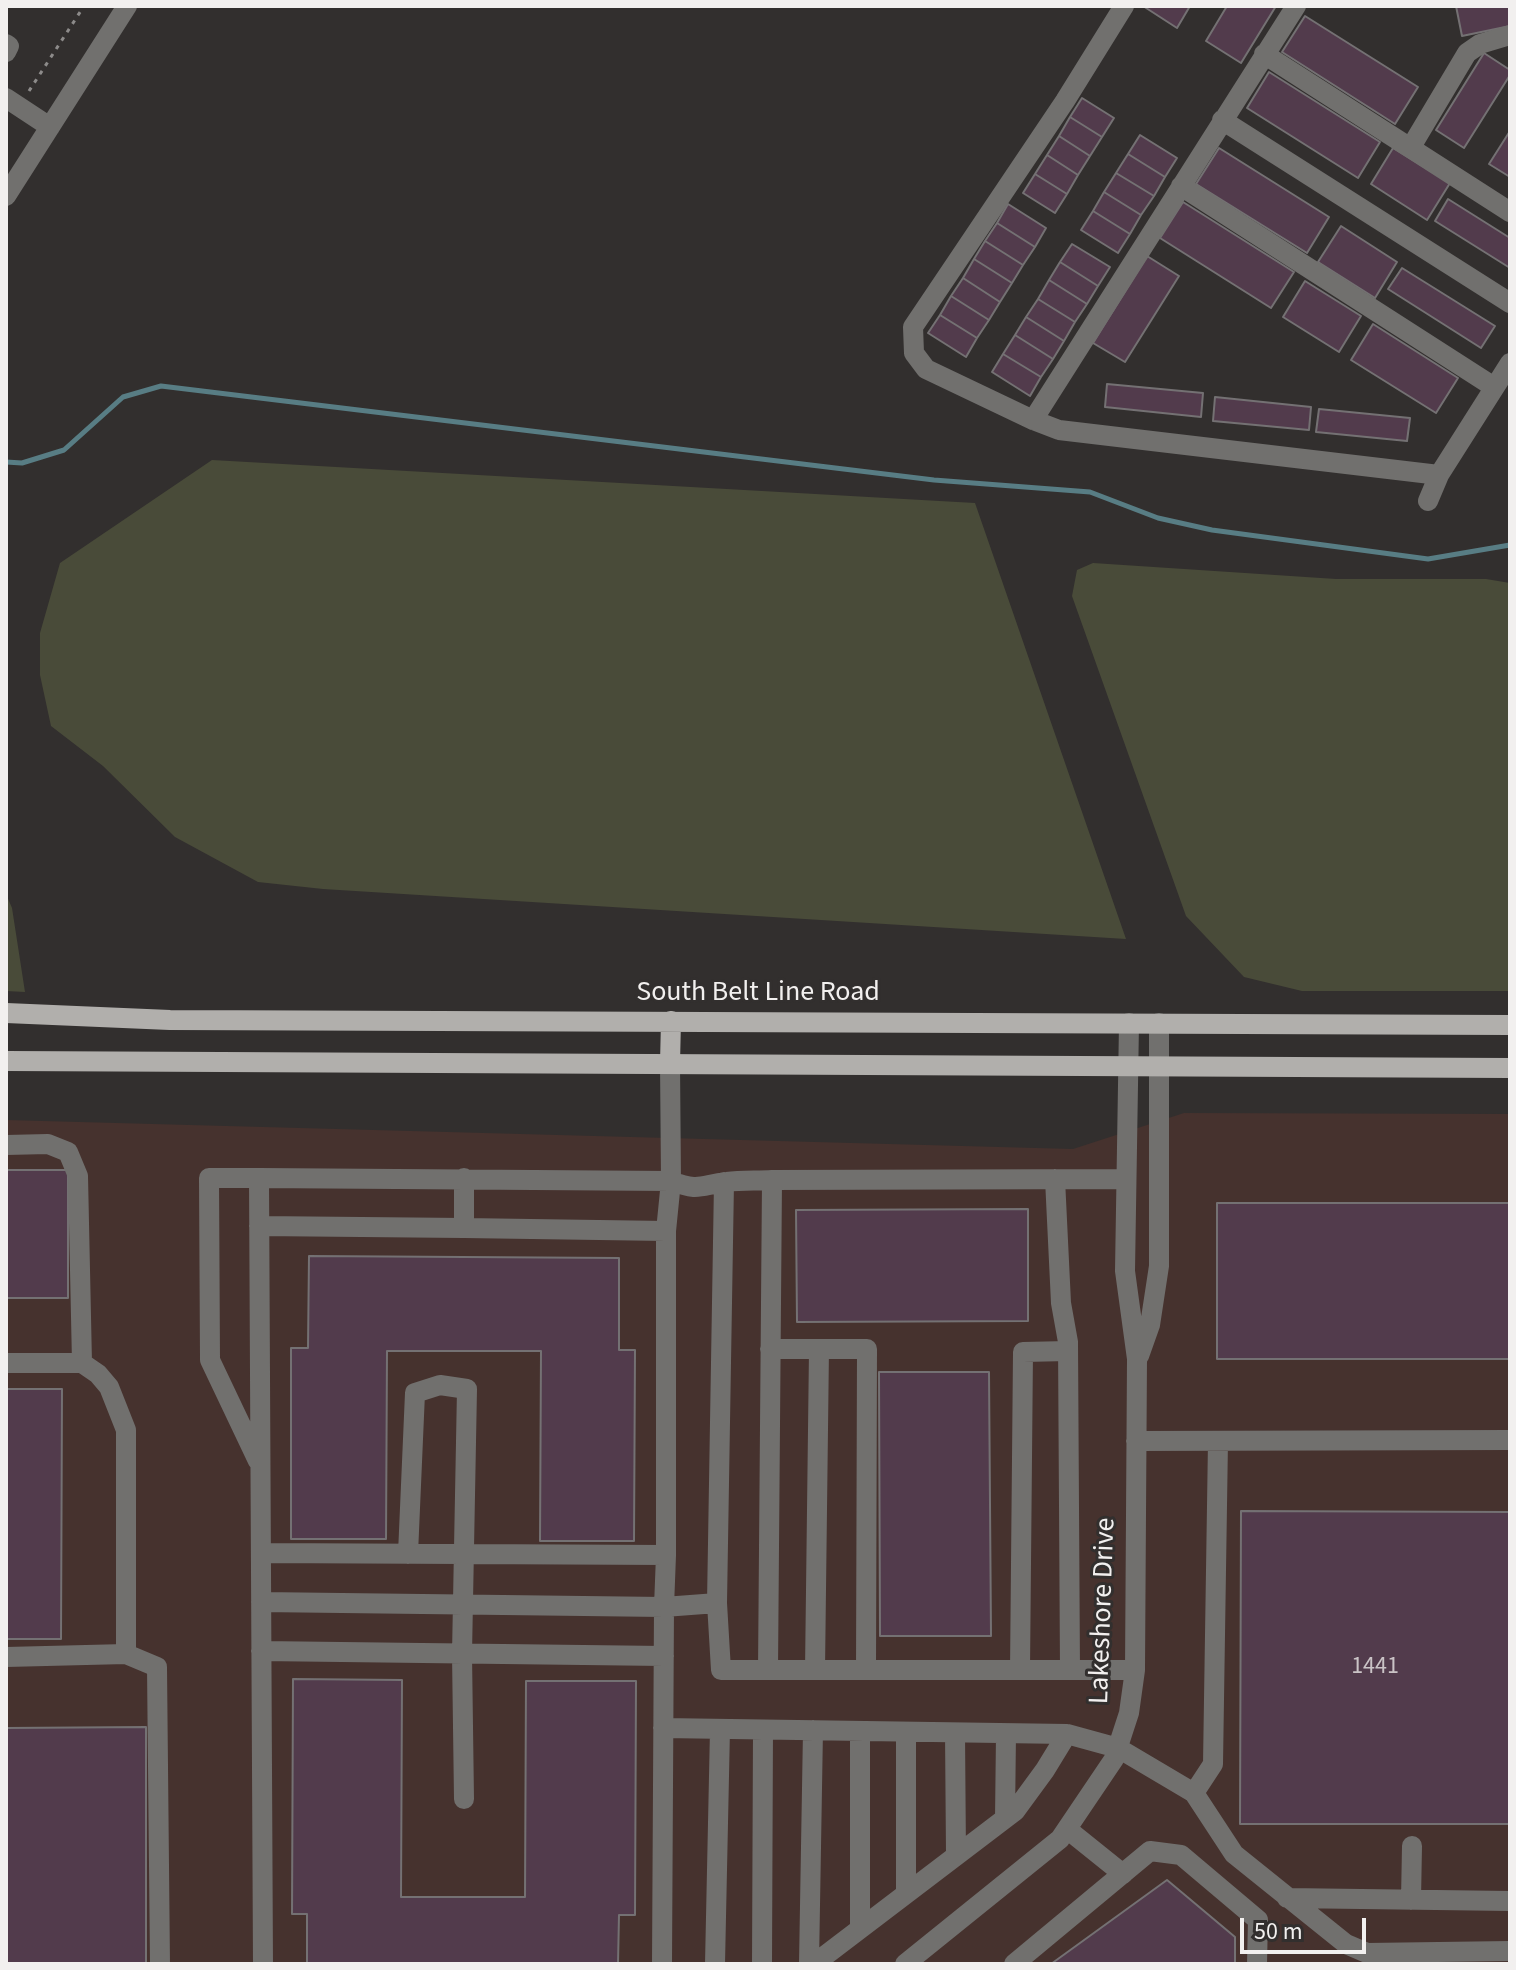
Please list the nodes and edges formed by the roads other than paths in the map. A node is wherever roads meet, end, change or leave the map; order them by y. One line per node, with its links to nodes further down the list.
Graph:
1 (127, 6): 10 (street)
2 (1124, 6): 18 (street)
3 (1296, 6): 7 (street)
4 (1510, 35): 11 (street)
5 (6, 44): 6 (street)
6 (6, 52)
7 (1264, 54): 9 (street); 11 (street)
8 (13, 102): 10 (street)
9 (1222, 120): 12 (street); 15 (street)
10 (50, 127): 13 (street)
11 (1411, 147): 14 (street)
12 (1181, 186): 17 (street); 18 (street)
13 (6, 196)
14 (1510, 212)
15 (1510, 303)
16 (1510, 363): 17 (street)
17 (1494, 387): 19 (street)
18 (1033, 420): 19 (street)
19 (1439, 475): 20 (street)
20 (1428, 501)
21 (6, 1013): 22 (main road, South Belt Line Road)
22 (671, 1021): 23 (main road, South Belt Line Road); 27 (main road)
23 (1129, 1023): 24 (main road, South Belt Line Road); 28 (street, Lakeshore Drive)
24 (1159, 1023): 25 (main road, South Belt Line Road); 29 (street, Lakeshore Drive)
25 (1510, 1025)
26 (6, 1061): 27 (main road)
27 (670, 1063): 28 (main road); 37 (street)
28 (1128, 1068): 29 (main road); 35 (street, Lakeshore Drive)
29 (1159, 1068): 30 (main road); 45 (street, Lakeshore Drive)
30 (1510, 1068)
31 (6, 1145): 47 (street)
32 (259, 1178): 33 (street); 39 (street); 51 (street)
33 (464, 1178): 37 (street); 40 (street)
34 (1055, 1179): 35 (street); 36 (street); 44 (street)
35 (1126, 1179): 45 (street, Lakeshore Drive)
36 (772, 1180): 38 (street); 42 (street)
37 (671, 1181): 38 (street); 41 (street)
38 (724, 1182): 57 (street)
39 (259, 1226): 40 (street); 51 (street)
40 (464, 1228): 41 (street)
41 (666, 1231): 55 (street)
42 (770, 1349): 43 (street); 65 (street)
43 (819, 1349): 66 (street); 67 (street)
44 (1068, 1351): 68 (street); 69 (street)
45 (1137, 1359): 49 (street, Lakeshore Drive)
46 (6, 1363): 47 (street)
47 (82, 1363): 61 (street)
48 (1510, 1440): 50 (street)
49 (1136, 1441): 50 (street); 70 (street, Lakeshore Drive)
50 (1218, 1441): 81 (street)
51 (260, 1466): 52 (street)
52 (261, 1553): 53 (street); 56 (street)
53 (408, 1554): 54 (street); 54 (street)
54 (464, 1554): 55 (street); 58 (street)
55 (666, 1555): 59 (street)
56 (261, 1602): 58 (street); 60 (street)
57 (717, 1603): 59 (street); 65 (street)
58 (464, 1605): 59 (street); 62 (street)
59 (664, 1607): 63 (street)
60 (261, 1651): 62 (street); 95 (street)
61 (126, 1654): 64 (street); 94 (street)
62 (462, 1654): 63 (street); 82 (street)
63 (664, 1656): 71 (street)
64 (6, 1657)
65 (768, 1670): 66 (street)
66 (815, 1670): 67 (street)
67 (866, 1670): 68 (street)
68 (1020, 1670): 69 (street)
69 (1070, 1670): 70 (street)
70 (1135, 1670): 80 (street, Lakeshore Drive)
71 (663, 1728): 72 (street); 96 (street)
72 (720, 1729): 73 (street); 97 (street)
73 (763, 1730): 74 (street); 98 (street)
74 (813, 1730): 75 (street); 99 (street)
75 (860, 1731): 76 (street); 92 (street)
76 (906, 1732): 77 (street); 88 (street)
77 (955, 1733): 78 (street); 86 (street)
78 (1006, 1734): 79 (street); 83 (street)
79 (1067, 1734): 80 (street); 83 (street)
80 (1118, 1748): 81 (street); 84 (street, Lakeshore Drive)
81 (1194, 1793): 89 (street)
82 (464, 1799)
83 (1005, 1818): 86 (street)
84 (1067, 1829): 87 (street); 100 (street, Lakeshore Drive)
85 (1412, 1846): 90 (street)
86 (956, 1855): 88 (street)
87 (1123, 1874): 101 (street); 102 (street)
88 (906, 1894): 92 (street)
89 (1287, 1898): 90 (street); 93 (street)
90 (1411, 1900): 91 (street)
91 (1510, 1901)
92 (860, 1928): 99 (street)
93 (1510, 1951)
94 (160, 1964)
95 (263, 1964)
96 (662, 1964)
97 (715, 1964)
98 (762, 1964)
99 (812, 1964)
100 (905, 1964)
101 (1014, 1964)
102 (1257, 1964)

